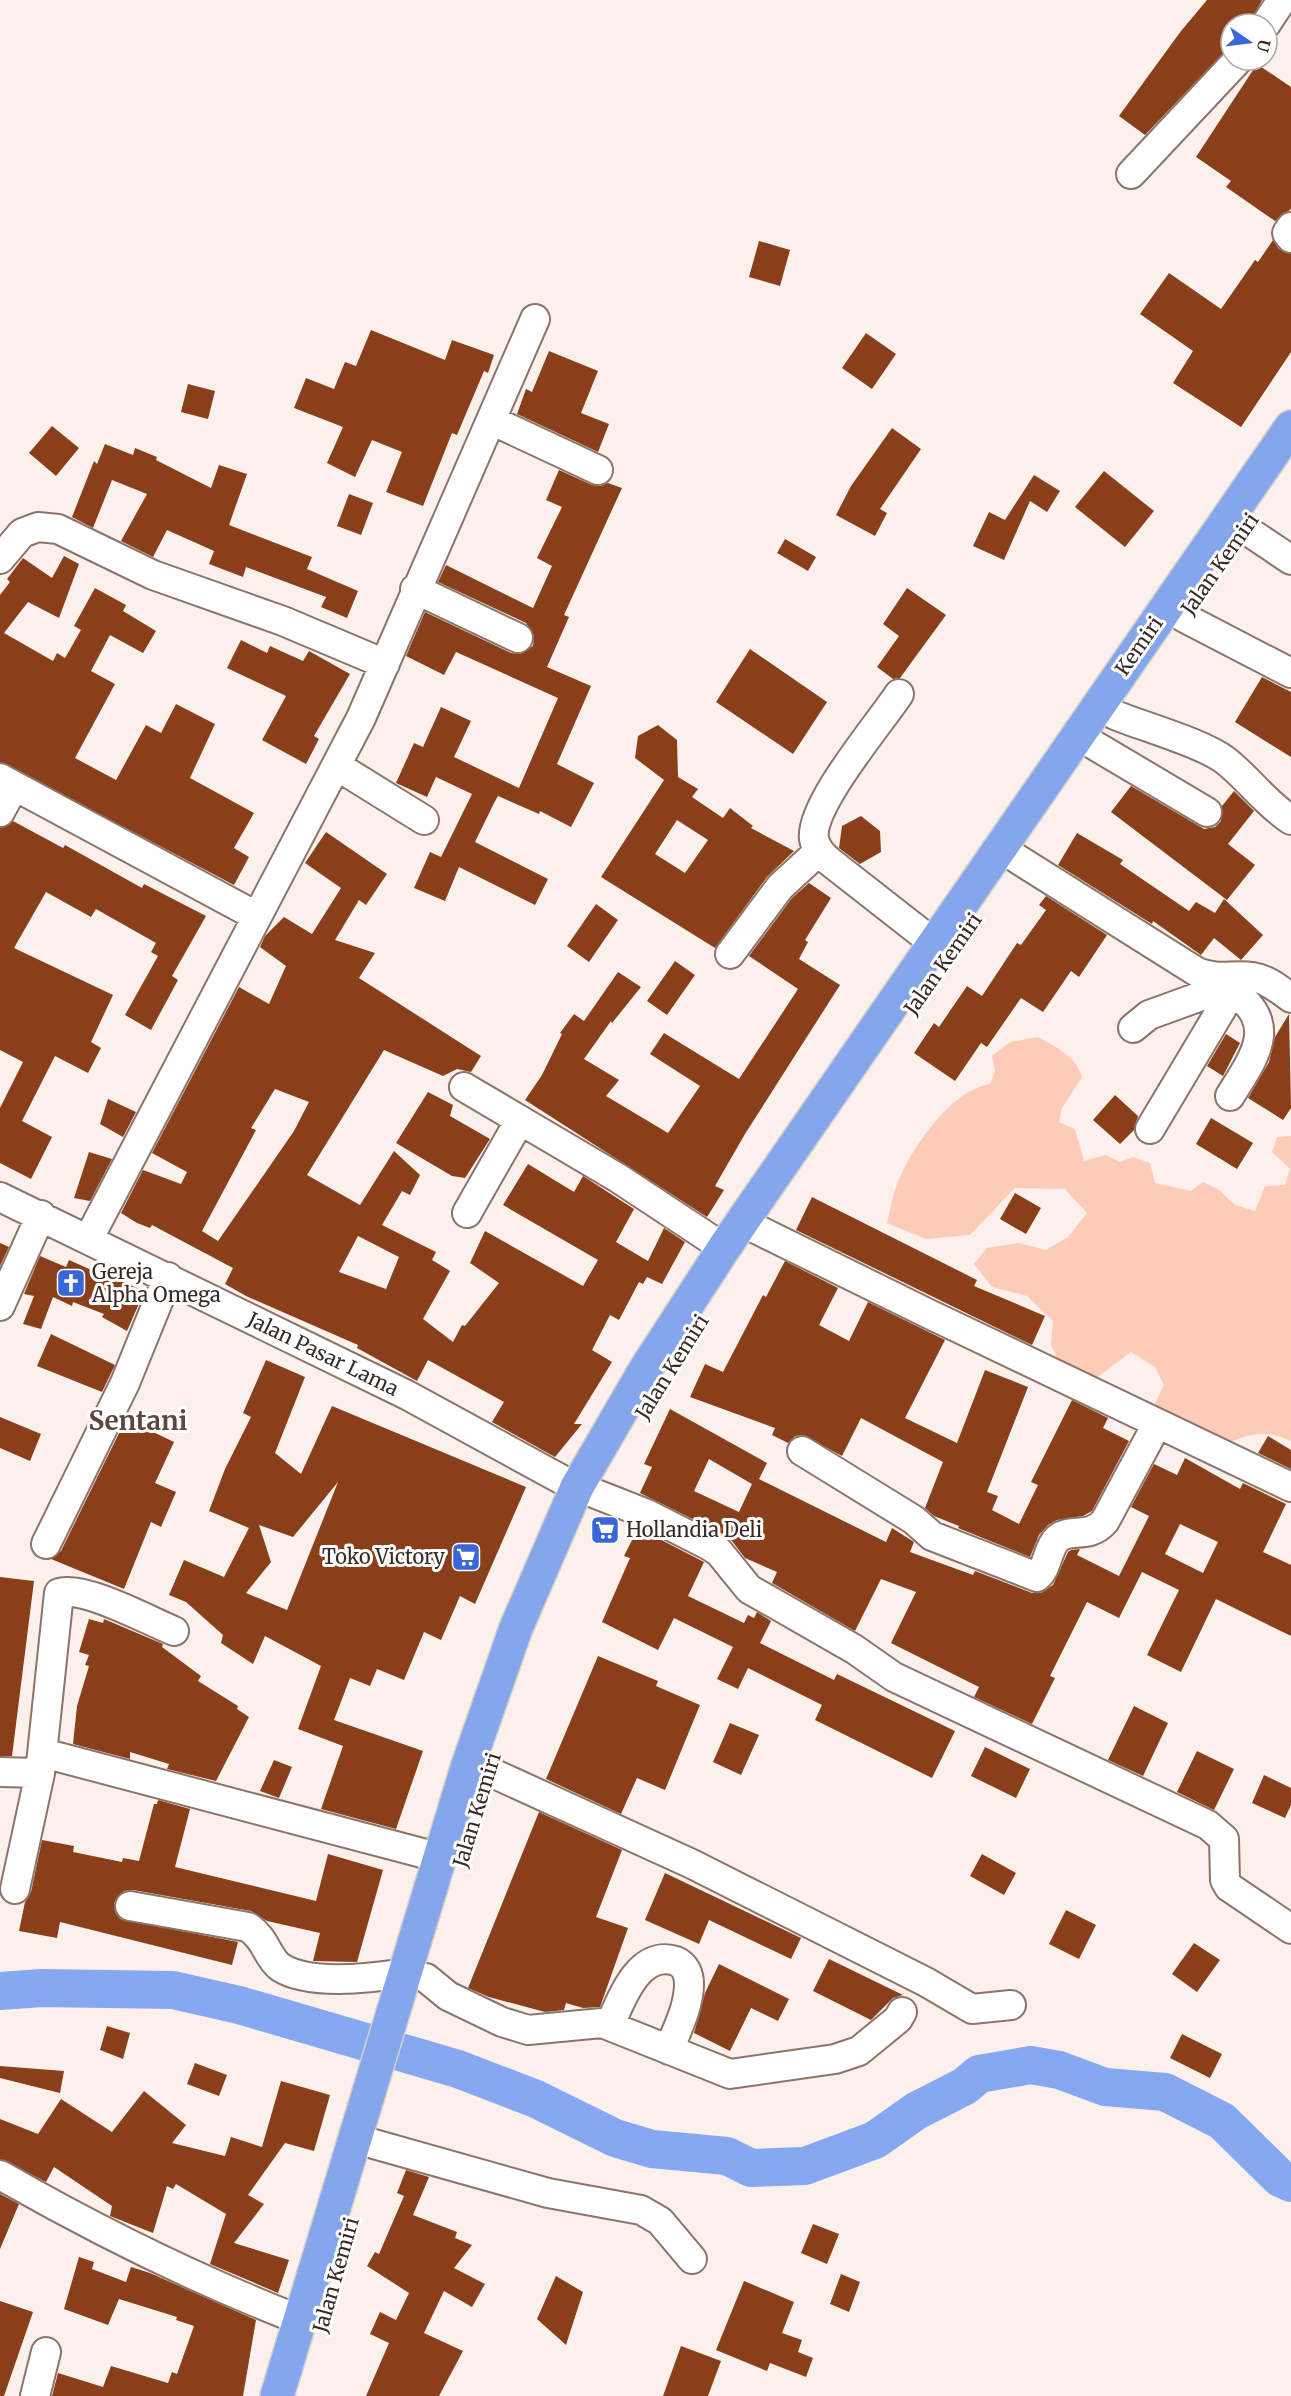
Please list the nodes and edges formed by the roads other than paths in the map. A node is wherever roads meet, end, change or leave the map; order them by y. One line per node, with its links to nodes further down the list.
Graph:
1 (1227, 72): 2 (street)
2 (1131, 174)
3 (1291, 227): 4 (street)
4 (1291, 238)
5 (535, 319): 6 (street)
6 (491, 420): 9 (street); 13 (street)
7 (1291, 427): 19 (highway, Kemiri)
8 (1291, 461): 10 (highway, Jalan Kemiri)
9 (598, 470)
10 (1245, 529): 12 (street); 14 (highway, Jalan Kemiri)
11 (0, 559): 16 (street)
12 (1291, 560)
13 (416, 589): 15 (street); 16 (street)
14 (1183, 617): 17 (street); 19 (highway, Jalan Kemiri)
15 (518, 638)
16 (385, 664): 21 (street)
17 (1291, 673)
18 (899, 694): 27 (street)
19 (1117, 700): 20 (highway, Jalan Kemiri); 26 (street); 30 (highway, Jalan Kemiri)
20 (1094, 745): 24 (street); 28 (highway, Jalan Kemiri)
21 (337, 765): 25 (street); 29 (street)
22 (7, 782): 23 (street); 29 (street)
23 (0, 812)
24 (1207, 812)
25 (424, 820)
26 (1291, 820)
27 (819, 851): 30 (street); 31 (street)
28 (1016, 858): 32 (street); 42 (highway, Jalan Kemiri)
29 (256, 916): 43 (street)
30 (935, 944): 42 (highway, Jalan Kemiri)
31 (730, 954)
32 (1230, 982): 33 (street); 34 (street); 36 (street); 38 (street)
33 (1291, 998)
34 (1133, 1028)
35 (464, 1087): 37 (street)
36 (1230, 1096)
37 (520, 1120): 40 (street); 42 (street)
38 (1150, 1130)
39 (0, 1197): 41 (street, Jalan Pasar Lama)
40 (467, 1213)
41 (41, 1215): 43 (street, Jalan Pasar Lama); 45 (street)
42 (742, 1233): 46 (street); 49 (highway, Jalan Kemiri)
43 (89, 1238): 44 (street, Jalan Pasar Lama)
44 (168, 1277): 49 (street, Jalan Pasar Lama); 50 (street)
45 (0, 1306)
46 (1156, 1424): 47 (street); 48 (street)
47 (802, 1451)
48 (1291, 1487)
49 (587, 1491): 53 (highway, Jalan Kemiri); 55 (highway, Jalan Kemiri); 58 (street, Jalan Pasar Lama)
50 (46, 1544)
51 (174, 1631): 52 (street)
52 (41, 1763): 54 (street); 55 (street); 56 (street)
53 (488, 1771): 59 (highway, Jalan Kemiri); 60 (street)
54 (0, 1772)
55 (441, 1857): 59 (highway, Jalan Kemiri)
56 (15, 1889)
57 (129, 1906): 59 (street)
58 (1291, 1929)
59 (413, 1983): 62 (street); 64 (highway, Jalan Kemiri)
60 (1011, 2005)
61 (902, 2012): 63 (street)
62 (610, 2025): 63 (street); 63 (street)
63 (669, 2050)
64 (365, 2141): 66 (street); 67 (highway, Jalan Kemiri); 71 (highway, Jalan Kemiri)
65 (0, 2175): 67 (street)
66 (693, 2259)
67 (300, 2320): 70 (highway, Jalan Kemiri)
68 (46, 2352): 69 (street)
69 (35, 2396)
70 (277, 2396)
71 (300, 2396)

